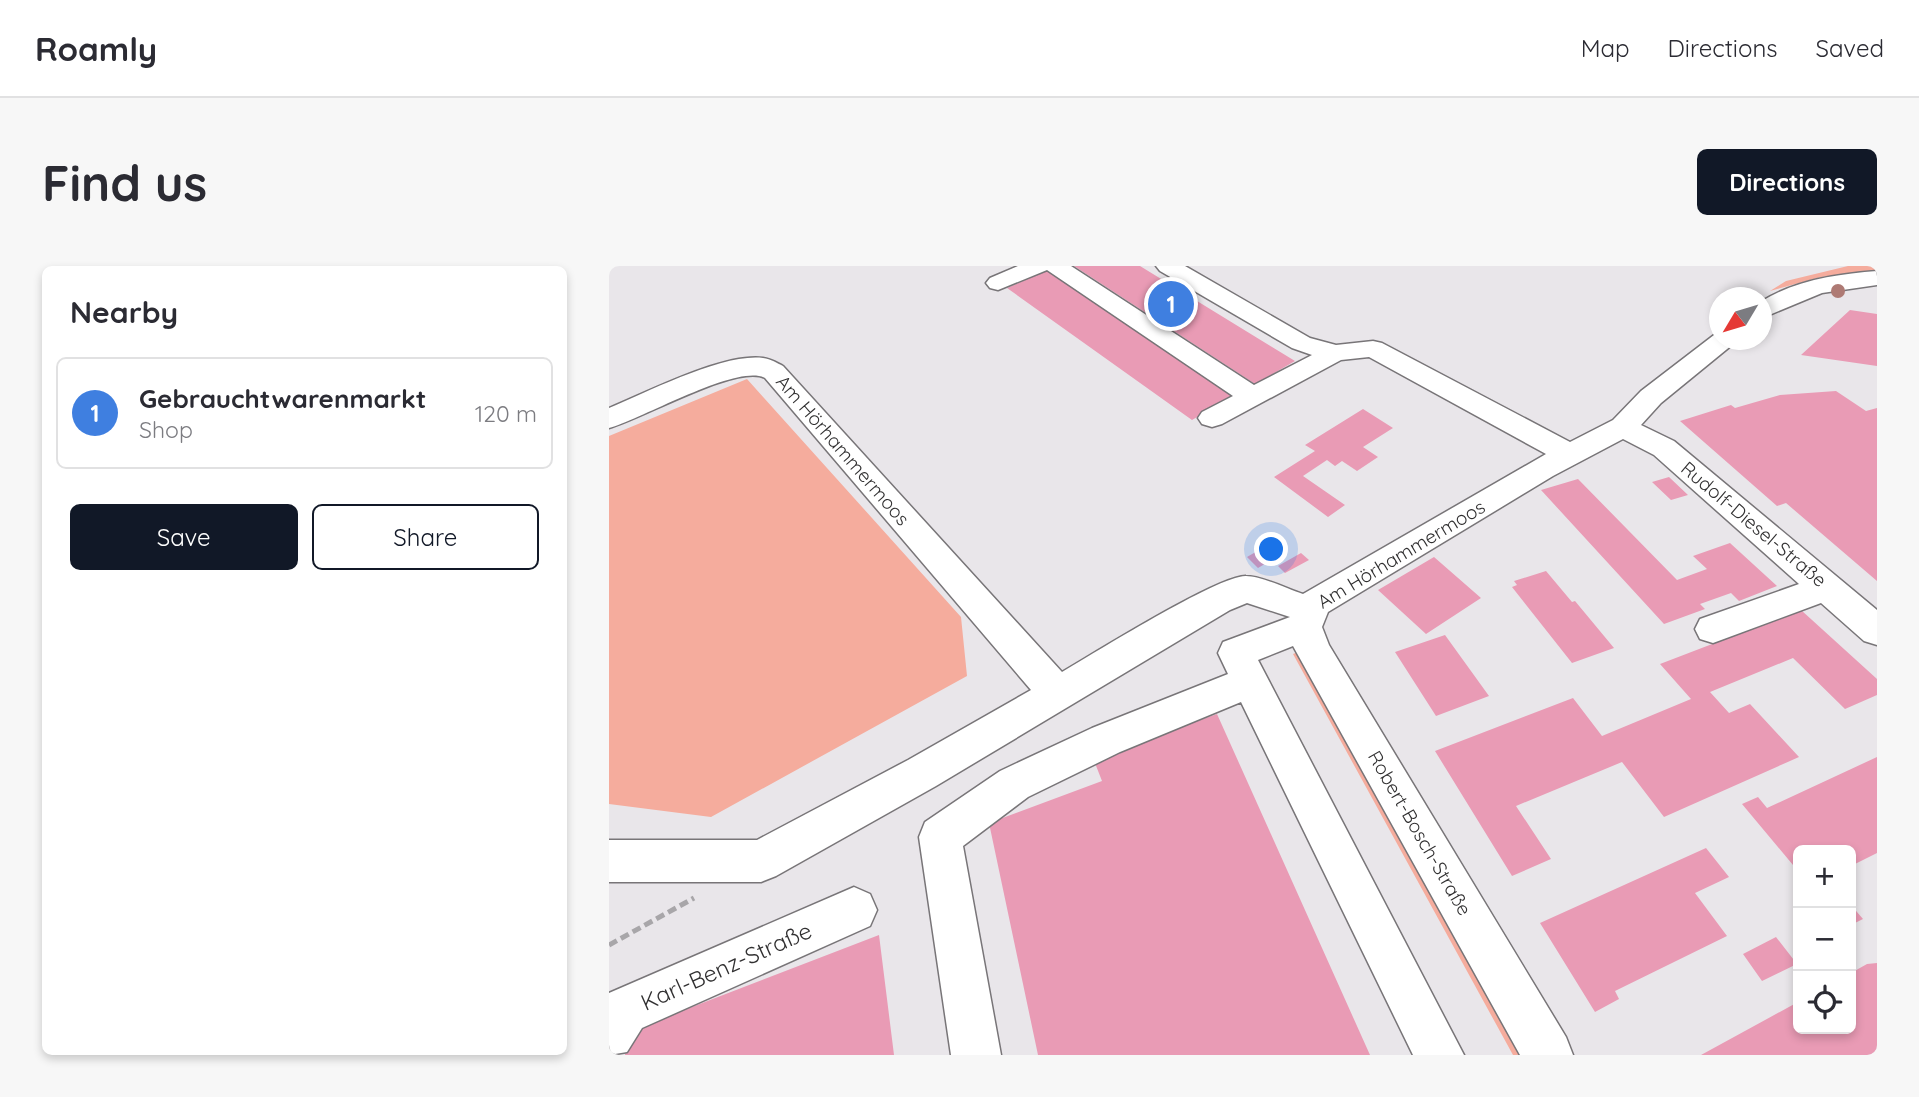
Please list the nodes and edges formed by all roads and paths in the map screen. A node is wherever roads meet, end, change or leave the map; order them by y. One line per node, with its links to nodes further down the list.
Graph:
1 (1038, 266): 5 (street)
2 (1055, 266): 9 (street)
3 (1168, 266): 8 (street)
4 (1877, 278): 6 (street)
5 (998, 283)
6 (1772, 304)
7 (1710, 350): 12 (street, Am Hörhammermoos)
8 (1335, 352): 9 (street); 13 (street)
9 (1251, 395): 11 (street)
10 (609, 418): 19 (street, Am Hörhammermoos)
11 (1212, 418)
12 (1623, 427): 13 (street, Am Hörhammermoos); 14 (street, Rudolf-Diesel-Straße)
13 (1569, 454): 15 (street, Am Hörhammermoos)
14 (1828, 587): 16 (street, Rudolf-Diesel-Straße); 17 (street)
15 (1307, 618): 18 (street); 19 (street, Am Hörhammermoos); 27 (street, Robert-Bosch-Straße)
16 (1876, 628)
17 (1713, 629)
18 (1251, 681): 25 (street); 26 (street)
19 (1056, 692): 20 (street, Am Hörhammermoos)
20 (609, 861)
21 (702, 893): 23 (path)
22 (854, 910): 24 (street, Karl-Benz-Straße)
23 (609, 945)
24 (609, 1034)
25 (976, 1055)
26 (1439, 1055)
27 (1548, 1055)

